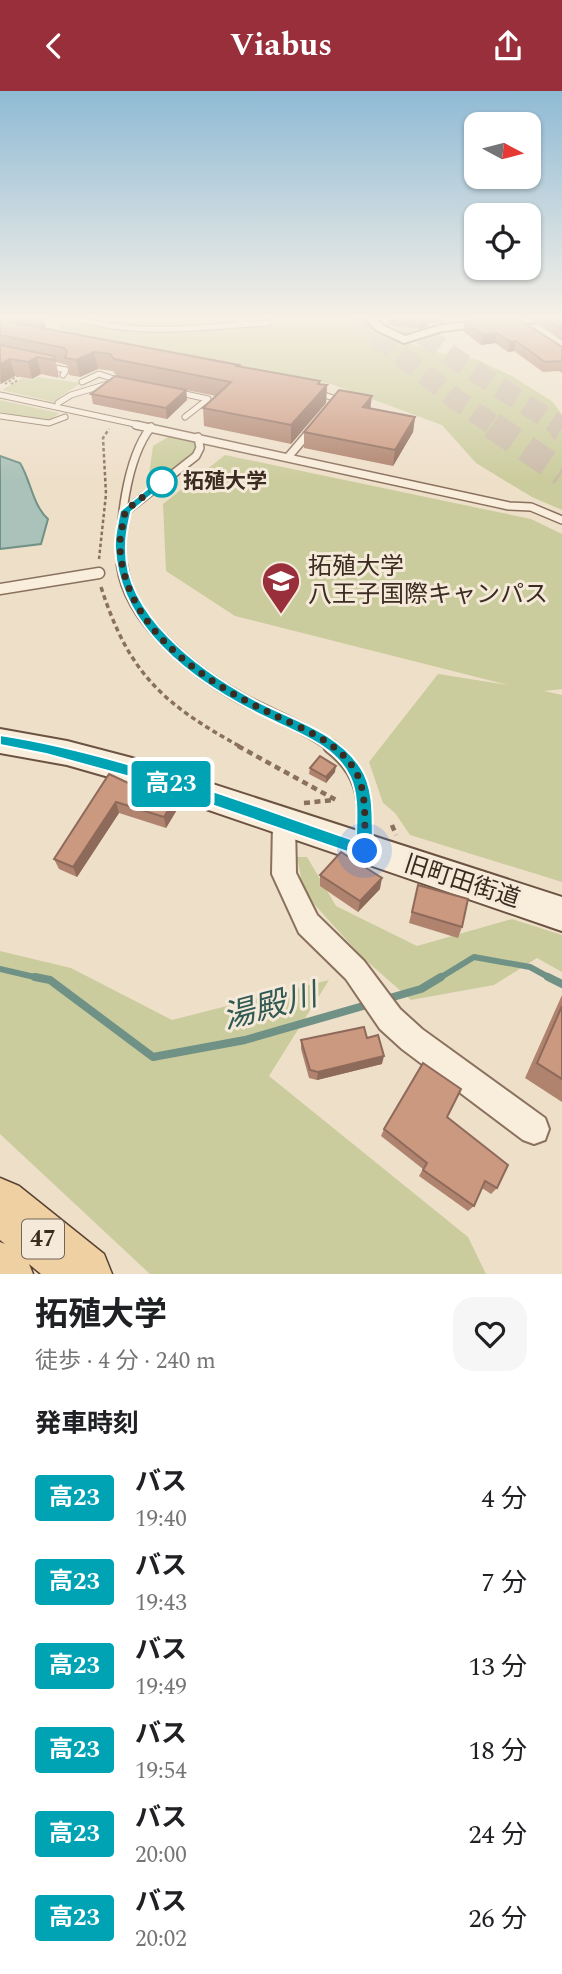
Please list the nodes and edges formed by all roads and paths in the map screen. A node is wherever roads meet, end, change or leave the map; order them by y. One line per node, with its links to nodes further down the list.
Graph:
1 (65, 371): 3 (lane)
2 (23, 372): 7 (path)
3 (63, 375)
4 (114, 380): 5 (lane); 6 (lane); 11 (lane)
5 (82, 382)
6 (127, 383)
7 (0, 387)
8 (301, 389): 12 (lane)
9 (168, 391): 15 (lane)
10 (0, 395): 18 (lane)
11 (58, 403)
12 (328, 408)
13 (0, 416): 14 (lane)
14 (65, 417)
15 (185, 417)
16 (321, 418): 20 (lane)
17 (110, 426): 23 (path)
18 (150, 427): 19 (lane); 21 (lane)
19 (198, 437): 20 (lane); 21 (lane)
20 (289, 456): 22 (lane)
21 (125, 511): 27 (lane)
22 (562, 520)
23 (99, 573): 24 (lane); 26 (path)
24 (0, 589)
25 (0, 741): 26 (street, 旧町田街道)
26 (290, 814): 27 (street, 旧町田街道); 29 (street)
27 (365, 851): 28 (street, 旧町田街道)
28 (562, 914)
29 (534, 1129)
30 (0, 1205): 33 (main road, 47)
31 (0, 1270): 32 (main road, 47)
32 (5, 1274)
33 (84, 1274)

